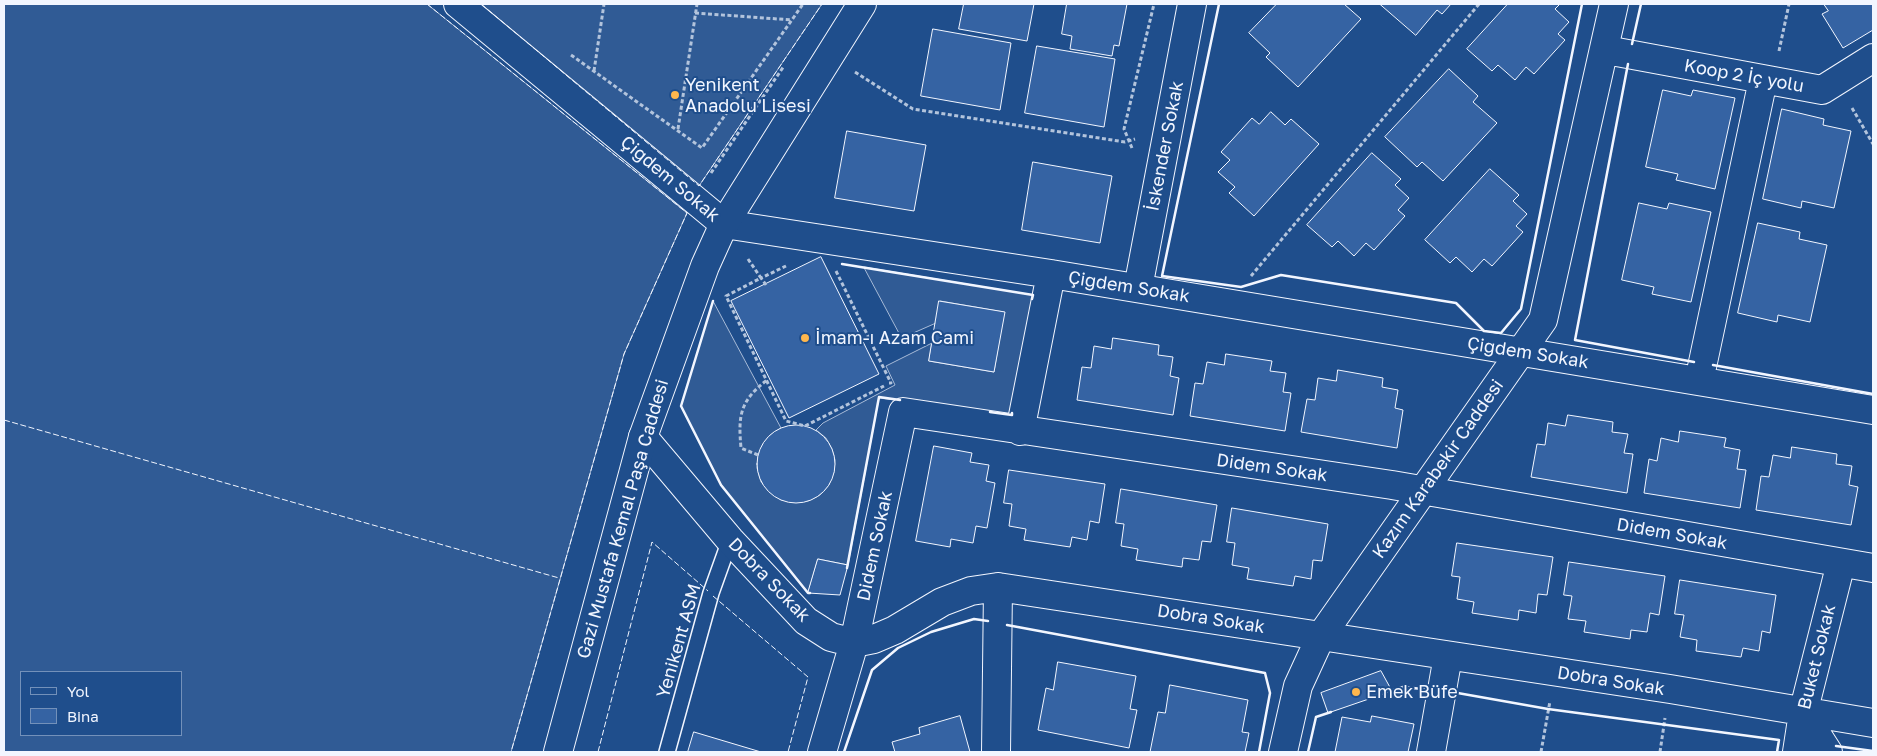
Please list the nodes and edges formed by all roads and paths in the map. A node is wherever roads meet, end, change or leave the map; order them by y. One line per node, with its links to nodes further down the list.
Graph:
1 (458, 4): 27 (street, Çiğdem Sokak)
2 (604, 4): 18 (path)
3 (697, 4): 11 (path)
4 (803, 4): 12 (path)
5 (862, 4): 15 (street, Gazi Mustafa Kemal Paşa Caddesi)
6 (1154, 4): 23 (path)
7 (1192, 4): 21 (street, İskender Sokak)
8 (1479, 4): 34 (path)
9 (1614, 4): 13 (street, Kazım Karabekir Caddesi)
10 (1789, 4): 19 (path)
11 (695, 13): 12 (path); 22 (path)
12 (792, 20): 22 (path)
13 (1606, 50): 19 (street, Koop 2 İç yolu); 35 (street, Kazım Karabekir Caddesi)
14 (571, 54): 18 (path)
15 (829, 56): 23 (path); 27 (street, Gazi Mustafa Kemal Paşa Caddesi)
16 (1873, 58): 20 (street, Koop 2 İç yolu)
17 (787, 61): 26 (path)
18 (594, 71): 22 (path)
19 (1768, 81): 20 (street, Koop 2 İç yolu); 37 (street)
20 (1836, 81): 24 (path)
21 (1168, 128): 23 (path); 33 (street, İskender Sokak)
22 (678, 130)
23 (1129, 141): 25 (path)
24 (1873, 144)
25 (1136, 157)
26 (710, 176)
27 (724, 224): 28 (street, Çiğdem Sokak); 31 (path); 40 (street, Gazi Mustafa Kemal Paşa Caddesi)
28 (811, 237): 30 (street, Çiğdem Sokak); 36 (path)
29 (788, 265): 31 (path)
30 (1051, 274): 33 (street, Çiğdem Sokak); 39 (street)
31 (761, 278): 32 (path); 36 (path)
32 (766, 285)
33 (1138, 288): 34 (street, Çiğdem Sokak)
34 (1228, 303): 35 (street, Çiğdem Sokak)
35 (1521, 352): 37 (street, Çiğdem Sokak); 42 (street, Kazım Karabekir Caddesi)
36 (767, 380): 41 (path)
37 (1699, 381): 38 (street, Çiğdem Sokak)
38 (1873, 410)
39 (1020, 431): 42 (street, Didem Sokak); 48 (street, Didem Sokak)
40 (643, 437): 43 (street, Dobra Sokak); 53 (street, Gazi Mustafa Kemal Paşa Caddesi)
41 (758, 455)
42 (1423, 491): 44 (street, Didem Sokak); 47 (street, Kazım Karabekir Caddesi)
43 (730, 540): 48 (street, Dobra Sokak); 54 (lane, Yenikent ASM)
44 (1841, 562): 45 (street, Didem Sokak); 51 (street, Buket Sokak)
45 (1873, 568)
46 (998, 587): 47 (street, Dobra Sokak); 48 (street, Dobra Sokak); 56 (street)
47 (1321, 636): 49 (street, Dobra Sokak); 57 (street, Kazım Karabekir Caddesi)
48 (854, 643): 55 (street)
49 (1448, 656): 50 (street, Dobra Sokak); 58 (street)
50 (1555, 672): 51 (street, Dobra Sokak); 59 (path)
51 (1803, 713): 52 (street, Dobra Sokak); 60 (street, Buket Sokak); 61 (street)
52 (1873, 724)
53 (558, 752)
54 (667, 752)
55 (822, 752)
56 (996, 752)
57 (1284, 752)
58 (1431, 752)
59 (1541, 752)
60 (1797, 752)
61 (1828, 752)

